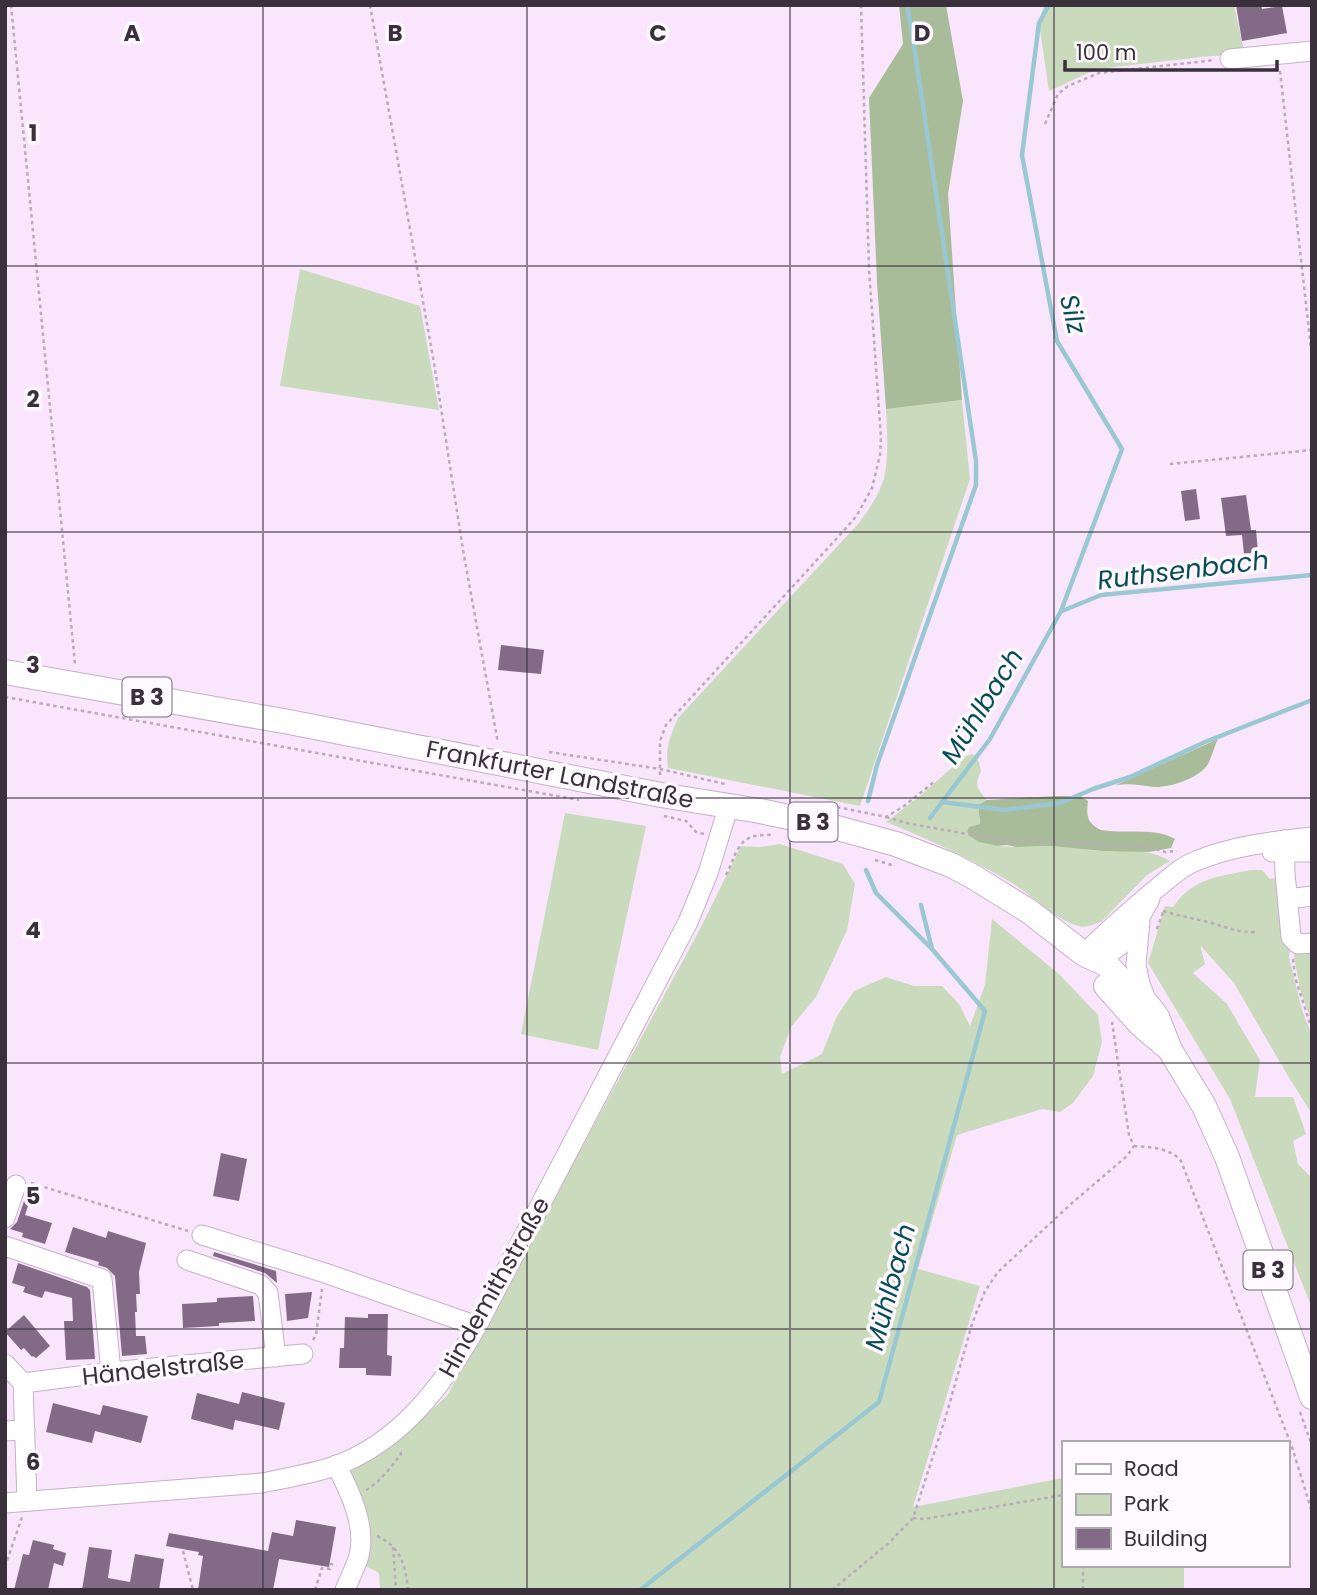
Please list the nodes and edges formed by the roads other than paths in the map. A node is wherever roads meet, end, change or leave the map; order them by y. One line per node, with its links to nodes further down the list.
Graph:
1 (1312, 51): 2 (street)
2 (1230, 59)
3 (5, 672): 4 (main road, Frankfurter Landstraße / B 3)
4 (732, 796): 12 (main road, Frankfurter Landstraße / B 3); 20 (street, Hindemithstraße)
5 (1284, 846): 6 (street); 8 (street); 9 (street)
6 (1311, 849)
7 (1312, 896): 8 (street)
8 (1288, 899): 11 (street)
9 (1161, 902): 10 (street); 12 (street)
10 (1140, 917): 12 (street); 13 (street)
11 (1312, 943)
12 (1084, 954): 13 (main road, B 3); 14 (main road, B 3)
13 (1148, 1005): 14 (main road, B 3)
14 (1170, 1050): 26 (main road, B 3)
15 (23, 1184): 16 (street)
16 (5, 1218)
17 (202, 1235): 20 (street)
18 (5, 1246): 24 (street)
19 (187, 1260): 22 (street)
20 (477, 1326): 28 (street, Hindemithstraße)
21 (303, 1354): 22 (street, Händelstraße)
22 (276, 1357): 24 (street, Händelstraße)
23 (5, 1364): 25 (street)
24 (111, 1372): 25 (street, Händelstraße)
25 (23, 1383): 27 (street)
26 (1305, 1402)
27 (15, 1430): 29 (street)
28 (336, 1465): 29 (street, Hindemithstraße); 31 (street)
29 (27, 1501): 30 (street, Hindemithstraße)
30 (5, 1503)
31 (345, 1590)

